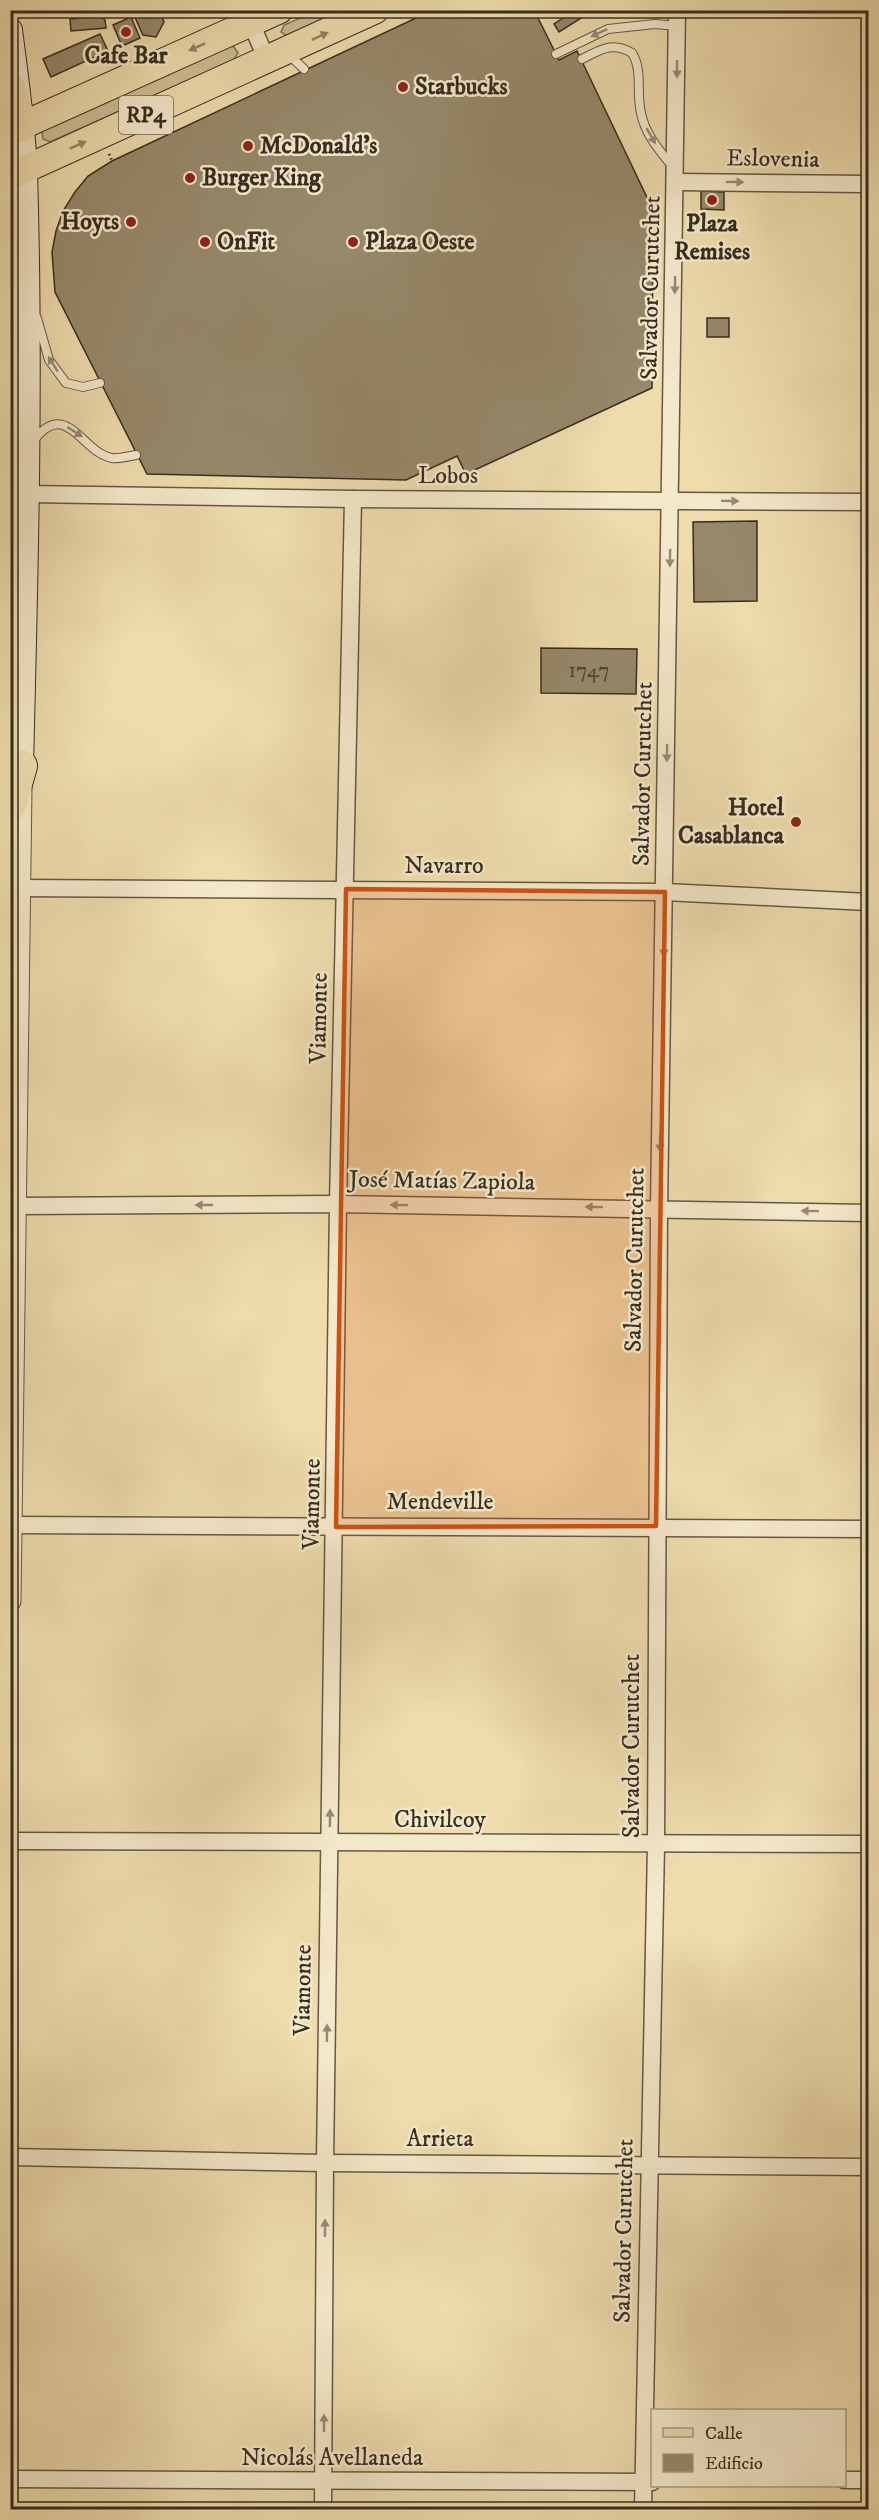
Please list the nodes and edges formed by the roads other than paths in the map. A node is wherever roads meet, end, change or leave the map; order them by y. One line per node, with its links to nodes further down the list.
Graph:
1 (279, 10): 3 (main road, RP4)
2 (375, 10): 8 (main road, RP4, one-way to 2)
3 (248, 17): 8 (street); 10 (main road, RP4, one-way to 10)
4 (677, 18): 6 (lane, one-way to 6); 12 (street, Salvador Curutchet, one-way to 12)
5 (10, 30): 10 (main road)
6 (556, 54)
7 (582, 59): 12 (lane, one-way to 12)
8 (286, 60): 11 (main road, RP4, one-way to 8)
9 (10, 90): 10 (highway)
10 (16, 129): 11 (main road)
11 (18, 173): 14 (main road)
12 (676, 177): 13 (street, Eslovenia, one-way to 13); 21 (street, Salvador Curutchet, one-way to 21)
13 (868, 184)
14 (27, 290): 15 (lane, one-way to 14); 16 (main road); 18 (main road)
15 (100, 383)
16 (28, 447): 17 (lane, one-way to 17); 19 (main road)
17 (136, 455)
18 (10, 466)
19 (28, 494): 20 (street, Lobos); 23 (main road)
20 (353, 500): 21 (street, Lobos); 26 (street, Viamonte)
21 (671, 500): 22 (street, Lobos, one-way to 22); 27 (street, Salvador Curutchet, one-way to 27)
22 (868, 502)
23 (21, 766): 24 (highway); 25 (street)
24 (10, 805)
25 (20, 888): 26 (street, Navarro); 30 (street)
26 (346, 889): 27 (street, Navarro); 29 (street, Viamonte)
27 (665, 892): 28 (street, Navarro); 31 (street, Salvador Curutchet, one-way to 31)
28 (868, 903)
29 (338, 1204): 30 (street, José Matías Zapiola, one-way to 30); 31 (street, José Matías Zapiola, one-way to 29); 35 (street, Viamonte)
30 (16, 1206): 33 (street)
31 (659, 1208): 32 (street, José Matías Zapiola, one-way to 31); 34 (street, Salvador Curutchet)
32 (868, 1213)
33 (12, 1525): 35 (street, Mendeville); 37 (street)
34 (656, 1526): 35 (street, Mendeville); 36 (street, Mendeville); 41 (street, Salvador Curutchet)
35 (336, 1527): 39 (street, Viamonte, one-way to 35)
36 (868, 1529)
37 (10, 1601)
38 (10, 1841): 39 (street, Chivilcoy)
39 (330, 1843): 41 (street, Chivilcoy); 43 (street, Viamonte, one-way to 39)
40 (868, 1844): 41 (street, Chivilcoy)
41 (656, 1845): 44 (street, Salvador Curutchet)
42 (10, 2157): 43 (street, Arrieta)
43 (325, 2163): 44 (street, Arrieta); 49 (street, Viamonte, one-way to 43)
44 (649, 2164): 45 (street, Arrieta); 50 (street, Salvador Curutchet)
45 (868, 2167)
46 (10, 2479): 49 (street, Nicolás Avellaneda)
47 (846, 2480): 48 (street)
48 (868, 2480)
49 (324, 2482): 50 (street, Nicolás Avellaneda); 51 (street, Viamonte)
50 (648, 2482): 52 (street, Salvador Curutchet)
51 (324, 2510)
52 (643, 2510)

